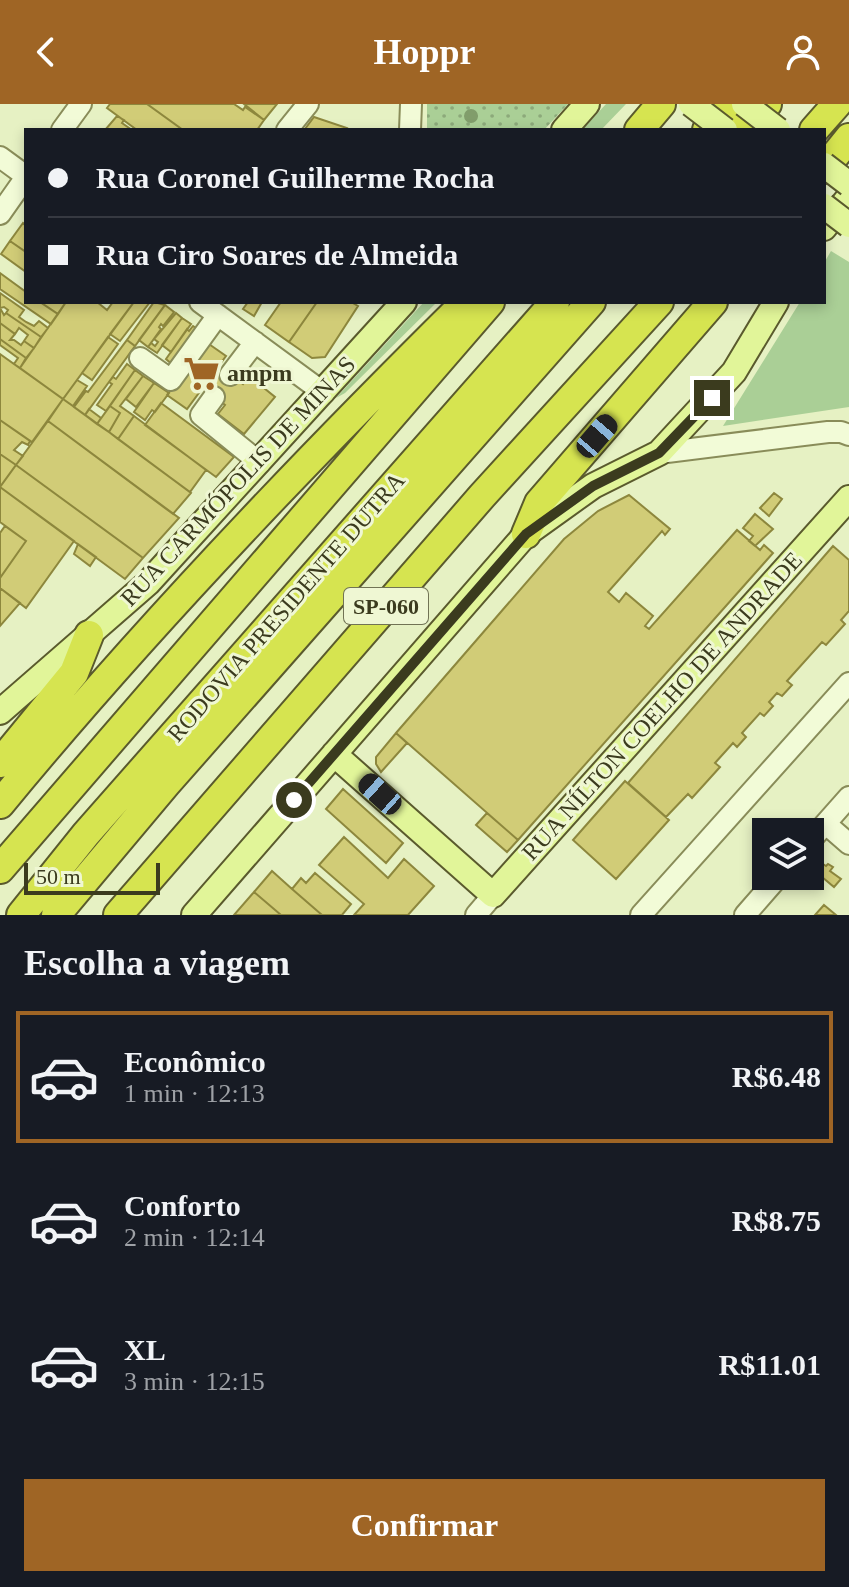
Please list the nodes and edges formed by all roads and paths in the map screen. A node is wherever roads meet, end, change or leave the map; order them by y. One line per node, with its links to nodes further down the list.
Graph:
1 (81, 104): 11 (street)
2 (308, 104): 12 (street)
3 (411, 104): 13 (street)
4 (587, 104): 14 (main road)
5 (661, 104): 15 (highway)
6 (691, 104): 17 (main road, bridge)
7 (730, 104): 16 (highway)
8 (744, 104): 19 (main road, bridge)
9 (767, 104): 18 (highway)
10 (837, 104): 20 (highway)
11 (63, 128)
12 (289, 128)
13 (410, 128)
14 (566, 128)
15 (640, 128)
16 (709, 128)
17 (722, 128)
18 (746, 128)
19 (775, 128)
20 (816, 128)
21 (849, 138): 23 (highway)
22 (0, 157): 25 (street)
23 (826, 165)
24 (826, 168): 27 (main road, bridge)
25 (24, 175)
26 (24, 180): 30 (street)
27 (849, 184)
28 (849, 197): 32 (main road)
29 (826, 208): 31 (main road, bridge)
30 (0, 214)
31 (849, 225)
32 (826, 226)
33 (203, 304): 42 (street)
34 (464, 304): 59 (highway)
35 (488, 304): 62 (highway, RODOVIA PRESIDENTE DUTRA)
36 (553, 304): 65 (highway, RODOVIA PRESIDENTE DUTRA / SP-060)
37 (589, 304): 66 (highway, RODOVIA PRESIDENTE DUTRA / SP-060)
38 (657, 304): 67 (highway, SP-060)
39 (711, 304): 52 (highway)
40 (775, 304): 49 (main road)
41 (386, 313): 46 (main road, RUA CARMÓPOLIS DE MINAS)
42 (218, 315): 43 (street); 44 (street)
43 (255, 342): 45 (street); 46 (street)
44 (140, 358)
45 (230, 375)
46 (324, 393): 50 (main road, RUA CARMÓPOLIS DE MINAS)
47 (214, 397): 50 (street)
48 (849, 435): 49 (street)
49 (659, 453): 52 (main road)
50 (260, 463): 53 (main road, RUA CARMÓPOLIS DE MINAS)
51 (849, 498): 64 (main road, RUA NÍLTON COELHO DE ANDRADE)
52 (526, 534): 56 (main road)
53 (89, 635): 55 (main road, RUA CARMÓPOLIS DE MINAS); 57 (highway)
54 (849, 683): 69 (street)
55 (0, 712)
56 (334, 754): 64 (main road); 68 (main road)
57 (0, 763)
58 (849, 797): 60 (street)
59 (0, 804)
60 (826, 824): 61 (street)
61 (849, 844)
62 (0, 869)
63 (767, 890): 70 (street)
64 (486, 908)
65 (21, 915)
66 (56, 915)
67 (118, 915)
68 (194, 915)
69 (641, 915)
70 (745, 915)

